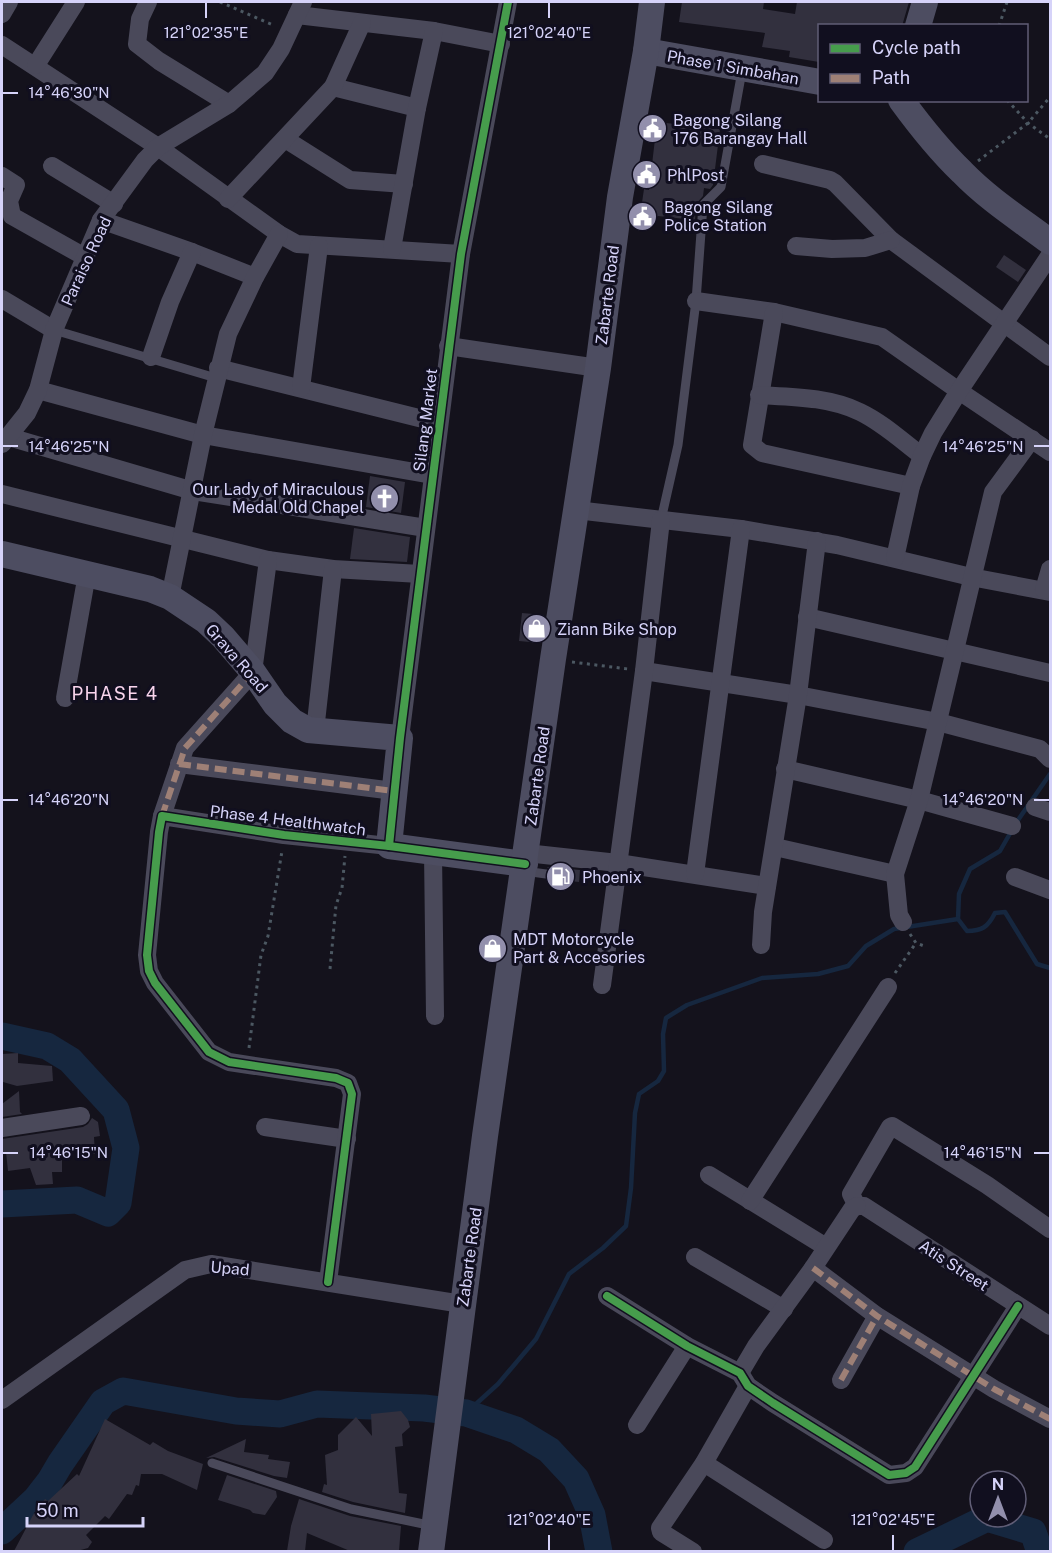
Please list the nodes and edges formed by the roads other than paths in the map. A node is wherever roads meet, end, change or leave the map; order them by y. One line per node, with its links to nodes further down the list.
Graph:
1 (9, 2): 8 (street)
2 (76, 2): 15 (street)
3 (148, 2): 20 (street)
4 (508, 2): 12 (street, Silang Market)
5 (652, 2): 14 (main road, Zabarte Road)
6 (925, 2): 10 (main road)
7 (300, 8): 9 (street); 20 (street, Paraiso Road)
8 (2, 14)
9 (362, 23): 11 (street); 18 (street)
10 (919, 24)
11 (434, 32): 12 (street); 21 (street)
12 (501, 44): 38 (street, Silang Market)
13 (2, 45): 15 (street)
14 (646, 51): 16 (main road, Phase 1 Simbahan); 50 (main road, Zabarte Road)
15 (36, 65): 23 (street)
16 (743, 69): 17 (main road, Phase 1 Simbahan); 43 (lane)
17 (818, 82)
18 (333, 87): 21 (street); 22 (street)
19 (903, 102): 33 (main road)
20 (229, 104): 23 (street, Paraiso Road)
21 (417, 108): 27 (street)
22 (285, 139): 27 (street); 28 (street)
23 (158, 147): 28 (street); 29 (street, Paraiso Road)
24 (763, 164): 32 (street)
25 (52, 166): 29 (street)
26 (2, 176): 40 (street)
27 (404, 184): 36 (street)
28 (228, 199): 31 (street)
29 (114, 204): 30 (street, Paraiso Road)
30 (101, 220): 37 (street); 40 (street, Paraiso Road)
31 (279, 234): 34 (street); 41 (street)
32 (891, 240): 35 (street); 45 (street)
33 (1050, 242)
34 (319, 246): 36 (street); 52 (street)
35 (796, 246)
36 (392, 249): 38 (street)
37 (192, 252): 41 (street); 48 (street)
38 (461, 254): 47 (street, Silang Market)
39 (1050, 255): 45 (street)
40 (85, 257): 46 (street, Paraiso Road)
41 (255, 278): 51 (street)
42 (2, 299): 46 (street)
43 (696, 301): 44 (street); 67 (lane)
44 (774, 312): 54 (street); 55 (street)
45 (1005, 324): 49 (street); 54 (street)
46 (54, 330): 48 (lane); 53 (street, Paraiso Road)
47 (448, 346): 50 (street); 56 (street, Silang Market)
48 (151, 357): 51 (lane)
49 (1050, 357)
50 (598, 368): 66 (main road, Zabarte Road)
51 (217, 373): 52 (street); 57 (street)
52 (301, 388): 56 (street)
53 (38, 390): 57 (street); 59 (street, Paraiso Road)
54 (959, 391): 58 (street); 61 (street)
55 (759, 395): 61 (street); 63 (street)
56 (439, 423): 62 (street, Silang Market)
57 (203, 435): 62 (street); 64 (street)
58 (1032, 439): 60 (street); 79 (street)
59 (5, 441): 64 (street)
60 (1050, 452)
61 (921, 456): 63 (street)
62 (432, 475): 68 (street, Silang Market)
63 (911, 486): 73 (street)
64 (193, 491): 68 (street); 70 (street)
65 (2, 494): 70 (street)
66 (576, 510): 67 (street); 104 (main road, Zabarte Road)
67 (661, 520): 69 (street); 84 (street)
68 (426, 528): 78 (street, Silang Market)
69 (741, 529): 71 (street); 87 (street)
70 (183, 538): 74 (street); 81 (street)
71 (817, 542): 73 (street); 82 (street)
72 (2, 554): 77 (main road, Grava Road)
73 (895, 558): 79 (street)
74 (268, 560): 75 (street); 85 (street)
75 (333, 569): 78 (street); 91 (street)
76 (1050, 570): 80 (street)
77 (87, 574): 81 (main road, Grava Road); 89 (street)
78 (420, 574): 92 (street, Silang Market)
79 (971, 577): 80 (street); 83 (street)
80 (1047, 591)
81 (170, 597): 85 (main road, Grava Road)
82 (807, 618): 83 (street); 88 (street)
83 (955, 650): 86 (street); 90 (street)
84 (644, 671): 87 (street); 103 (street)
85 (253, 672): 91 (main road, Grava Road); 94 (street)
86 (1050, 673)
87 (721, 682): 88 (street); 105 (street)
88 (798, 695): 90 (street); 95 (street)
89 (65, 698)
90 (938, 722): 93 (street); 97 (street)
91 (315, 731): 92 (main road, Grava Road)
92 (400, 738): 96 (main road, Silang Market)
93 (1050, 759)
94 (178, 764): 96 (street); 98 (street)
95 (785, 769): 97 (street); 101 (street)
96 (394, 791): 100 (main road, Silang Market)
97 (919, 800): 99 (street); 106 (street)
98 (162, 820): 100 (street, Phase 4 Healthwatch); 118 (street)
99 (1012, 826)
100 (389, 846): 102 (main road, Phase 4 Healthwatch)
101 (774, 847): 106 (street); 108 (street)
102 (433, 852): 104 (main road, Phase 4 Healthwatch); 114 (street)
103 (618, 863): 104 (street); 105 (street); 112 (street)
104 (530, 865): 128 (main road, Zabarte Road)
105 (694, 874): 108 (street)
106 (895, 874): 110 (street)
107 (1015, 877): 109 (street)
108 (767, 886): 111 (street)
109 (1050, 890)
110 (905, 926)
111 (761, 945)
112 (602, 985)
113 (888, 987): 120 (street)
114 (435, 1016)
115 (81, 1116): 117 (street)
116 (266, 1127): 118 (street)
117 (2, 1128)
118 (347, 1139): 126 (street)
119 (709, 1175): 120 (street)
120 (750, 1201): 123 (street)
121 (857, 1206): 122 (street); 123 (street); 129 (street, Atis Street)
122 (1050, 1229)
123 (826, 1247): 125 (street)
124 (695, 1257): 130 (street)
125 (813, 1268): 130 (street); 131 (street)
126 (328, 1282): 128 (street, Upad); 137 (street, Upad)
127 (607, 1296): 133 (street)
128 (462, 1304): 142 (main road, Zabarte Road)
129 (1018, 1306): 132 (street, Atis Street); 134 (street)
130 (784, 1309): 135 (street)
131 (877, 1316): 134 (street); 136 (street)
132 (1050, 1324)
133 (687, 1346): 135 (street); 139 (street)
134 (974, 1376): 135 (street); 138 (street)
135 (744, 1379): 141 (street)
136 (841, 1380)
137 (2, 1400)
138 (1050, 1419)
139 (637, 1425)
140 (212, 1463): 142 (lane)
141 (704, 1463): 143 (street); 145 (street)
142 (434, 1526): 144 (main road, Zabarte Road)
143 (824, 1540)
144 (431, 1551)
145 (693, 1551)

